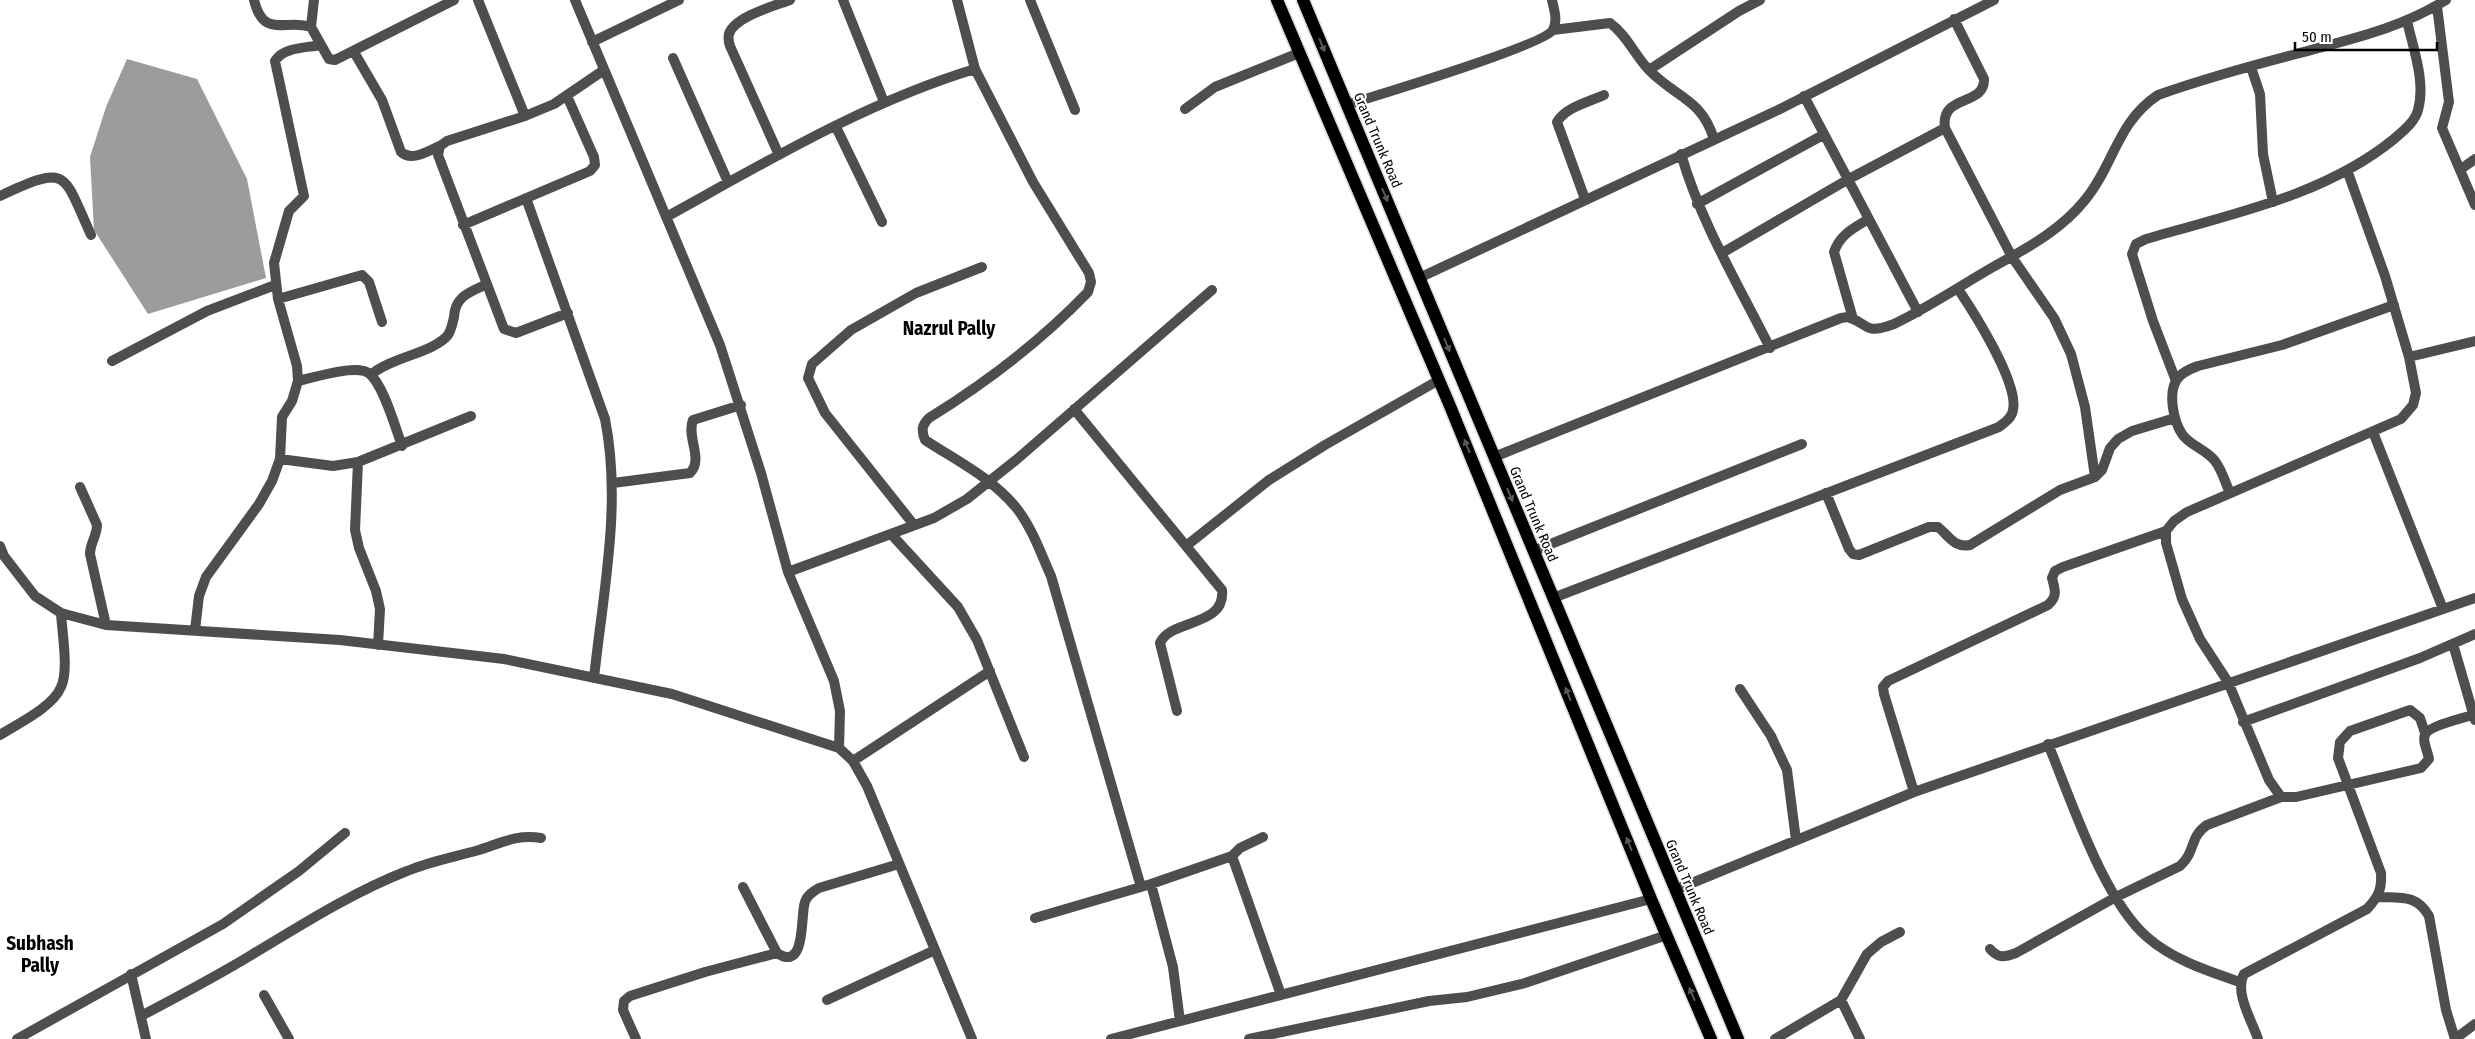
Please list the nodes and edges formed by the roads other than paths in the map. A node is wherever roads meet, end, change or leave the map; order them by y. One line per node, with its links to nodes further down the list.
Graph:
1 (254, 0): 19 (street)
2 (314, 0): 19 (street)
3 (454, 0): 23 (street)
4 (478, 0): 37 (street)
5 (575, 0): 21 (street)
6 (680, 0): 21 (street)
7 (790, 0): 44 (street)
8 (843, 0): 33 (street)
9 (957, 0): 27 (street)
10 (1030, 0): 36 (street)
11 (1277, 0): 24 (main road)
12 (1304, 0): 34 (main road, Grand Trunk Road, one-way to 34)
13 (1552, 0): 20 (street)
14 (1760, 0): 29 (street)
15 (1994, 0): 17 (street)
16 (2441, 3): 18 (street); 46 (street)
17 (1954, 19): 32 (street); 39 (street)
18 (2407, 21): 26 (street); 47 (street)
19 (311, 27): 22 (street)
20 (1553, 30): 29 (street); 34 (street)
21 (592, 42): 28 (street)
22 (321, 45): 23 (street); 66 (street)
23 (354, 52): 42 (street)
24 (1299, 53): 35 (street); 80 (main road)
25 (673, 58): 49 (street)
26 (2251, 67): 53 (street); 62 (street)
27 (975, 69): 33 (street); 94 (street)
28 (604, 70): 31 (street); 56 (street)
29 (1649, 70): 41 (street)
30 (1604, 95): 52 (street)
31 (567, 96): 37 (street); 51 (street)
32 (1804, 96): 40 (street); 41 (street)
33 (884, 102): 38 (street)
34 (1346, 105): 64 (main road, Grand Trunk Road, one-way to 64)
35 (1185, 109)
36 (1075, 110)
37 (524, 116): 42 (street)
38 (836, 127): 44 (street); 58 (street)
39 (1945, 128): 48 (street); 62 (street)
40 (1824, 135): 48 (street); 54 (street)
41 (1714, 139): 43 (street)
42 (440, 146): 59 (street)
43 (1681, 154): 52 (street); 54 (street)
44 (779, 155): 49 (street)
45 (2475, 159): 46 (street)
46 (2461, 169): 55 (street)
47 (2347, 170): 53 (street); 70 (street)
48 (1847, 180): 57 (street); 61 (street)
49 (728, 182): 56 (street)
50 (0, 196): 60 (street)
51 (526, 198): 59 (street); 72 (street)
52 (1585, 199): 64 (street)
53 (2273, 202): 82 (street)
54 (1697, 204): 61 (street)
55 (2475, 205)
56 (666, 217): 83 (street)
57 (1868, 220): 71 (street); 73 (street)
58 (882, 222)
59 (463, 225): 65 (street)
60 (91, 235)
61 (1722, 253): 76 (street)
62 (2012, 257): 67 (street); 93 (street)
63 (982, 267): 99 (street)
64 (1419, 278): 90 (main road, Grand Trunk Road, one-way to 90)
65 (487, 284): 72 (street); 79 (street)
66 (275, 285): 69 (street); 78 (street)
67 (1958, 289): 71 (street); 97 (street)
68 (1212, 290): 84 (street)
69 (278, 299): 74 (street); 81 (street)
70 (2394, 305): 77 (street); 82 (street)
71 (1918, 312): 73 (street)
72 (568, 313): 95 (street)
73 (1853, 319): 76 (street)
74 (382, 322)
75 (2475, 341): 77 (street)
76 (1770, 348): 90 (street)
77 (2409, 357): 87 (street)
78 (112, 361)
79 (372, 374): 81 (street); 89 (street)
80 (1439, 380): 103 (street); 142 (main road, one-way to 80)
81 (298, 381): 91 (street)
82 (2176, 381): 86 (street)
83 (741, 405): 95 (street); 105 (street)
84 (1074, 409): 94 (street); 103 (street)
85 (471, 416): 89 (street)
86 (2175, 418): 93 (street); 98 (street)
87 (2373, 432): 98 (street); 108 (street)
88 (1802, 444): 104 (street)
89 (402, 446): 92 (street)
90 (1494, 457): 104 (main road, Grand Trunk Road, one-way to 104)
91 (280, 459): 92 (street); 111 (street)
92 (358, 462): 114 (street)
93 (2095, 477): 97 (street)
94 (990, 482): 99 (street); 137 (street)
95 (613, 483): 116 (street)
96 (80, 487): 110 (street)
97 (1826, 493): 106 (street)
98 (2230, 493): 100 (street)
99 (914, 525): 101 (street)
100 (2166, 531): 117 (street); 129 (street)
101 (891, 534): 105 (street); 115 (street)
102 (0, 546): 109 (street)
103 (1186, 546): 119 (street)
104 (1533, 551): 106 (main road, Grand Trunk Road)
105 (788, 572): 125 (street)
106 (1553, 598): 139 (main road, Grand Trunk Road)
107 (2475, 598): 108 (street)
108 (2443, 609): 117 (street)
109 (61, 613): 110 (street); 123 (street)
110 (106, 625): 111 (street)
111 (195, 630): 114 (street)
112 (2475, 634): 113 (street)
113 (2453, 644): 120 (street); 121 (street)
114 (378, 645): 116 (street)
115 (990, 671): 126 (street); 127 (street)
116 (594, 678): 125 (street)
117 (2228, 682): 120 (street); 124 (street)
118 (1740, 689): 134 (street)
119 (1177, 712)
120 (2242, 718): 130 (street)
121 (2474, 718): 122 (street)
122 (2425, 733): 128 (street); 128 (street)
123 (0, 735)
124 (2048, 744): 129 (street); 140 (street)
125 (839, 748): 127 (street)
126 (1024, 756)
127 (853, 761): 136 (street)
128 (2346, 785): 130 (street); 141 (street)
129 (1914, 792): 134 (street)
130 (2282, 797): 140 (street)
131 (345, 833): 149 (street)
132 (1262, 837): 135 (street)
133 (541, 838): 155 (street)
134 (1796, 840): 139 (street)
135 (1232, 856): 137 (street); 152 (street)
136 (900, 864): 147 (street); 148 (street)
137 (1146, 886): 143 (street); 156 (street)
138 (743, 887): 148 (street)
139 (1675, 890): 166 (main road, Grand Trunk Road)
140 (2116, 897): 146 (street); 150 (street)
141 (2378, 897): 150 (street); 157 (street)
142 (1651, 899): 145 (main road); 152 (street)
143 (1035, 918)
144 (1900, 932): 154 (street)
145 (1667, 935): 164 (street); 165 (main road, one-way to 145)
146 (1990, 949)
147 (935, 950): 153 (street); 162 (street)
148 (777, 952): 161 (street)
149 (131, 974): 155 (street); 158 (street)
150 (2240, 982): 169 (street)
151 (264, 995): 160 (street)
152 (1281, 995): 156 (street)
153 (828, 1000)
154 (1841, 1000): 167 (street); 168 (street)
155 (141, 1016): 159 (street)
156 (1180, 1021): 163 (street)
157 (2475, 1024)
158 (17, 1039)
159 (146, 1039)
160 (289, 1039)
161 (636, 1039)
162 (972, 1039)
163 (1111, 1039)
164 (1250, 1039)
165 (1711, 1039)
166 (1738, 1039)
167 (1775, 1039)
168 (1860, 1039)
169 (2258, 1039)

